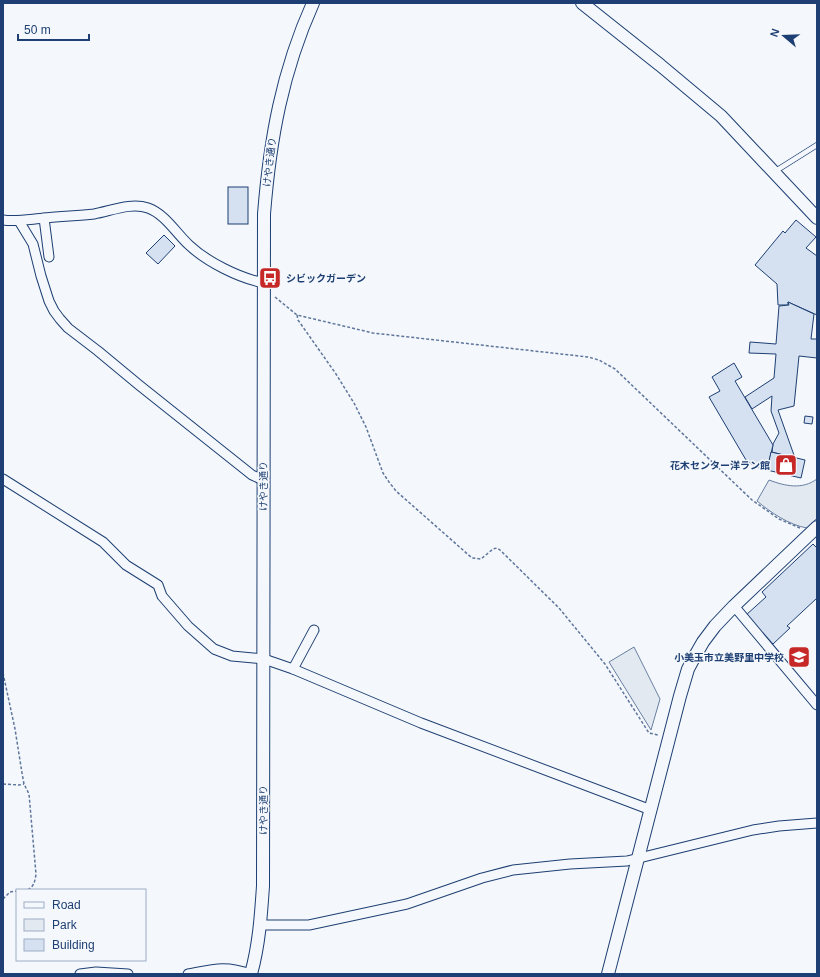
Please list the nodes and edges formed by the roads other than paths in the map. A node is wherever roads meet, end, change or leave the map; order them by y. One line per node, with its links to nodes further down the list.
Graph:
1 (313, 3): 10 (street, けやき通り)
2 (582, 3): 4 (street)
3 (817, 145): 4 (lane)
4 (774, 172): 6 (street)
5 (44, 218): 8 (street); 9 (street); 10 (street)
6 (817, 218)
7 (3, 220): 8 (street)
8 (19, 221): 12 (street)
9 (50, 257)
10 (264, 288): 12 (street, けやき通り)
11 (3, 479): 16 (street)
12 (263, 480): 16 (street, けやき通り)
13 (813, 531): 14 (street)
14 (734, 606): 18 (street); 19 (street)
15 (314, 630): 17 (street)
16 (264, 659): 17 (street); 22 (street, けやき通り)
17 (293, 669): 19 (street)
18 (817, 705)
19 (651, 810): 21 (street)
20 (817, 823): 21 (street)
21 (639, 857): 22 (street); 27 (street)
22 (261, 925): 26 (street, けやき通り)
23 (80, 974): 24 (street)
24 (128, 974)
25 (188, 974): 26 (street)
26 (251, 974)
27 (608, 974)

